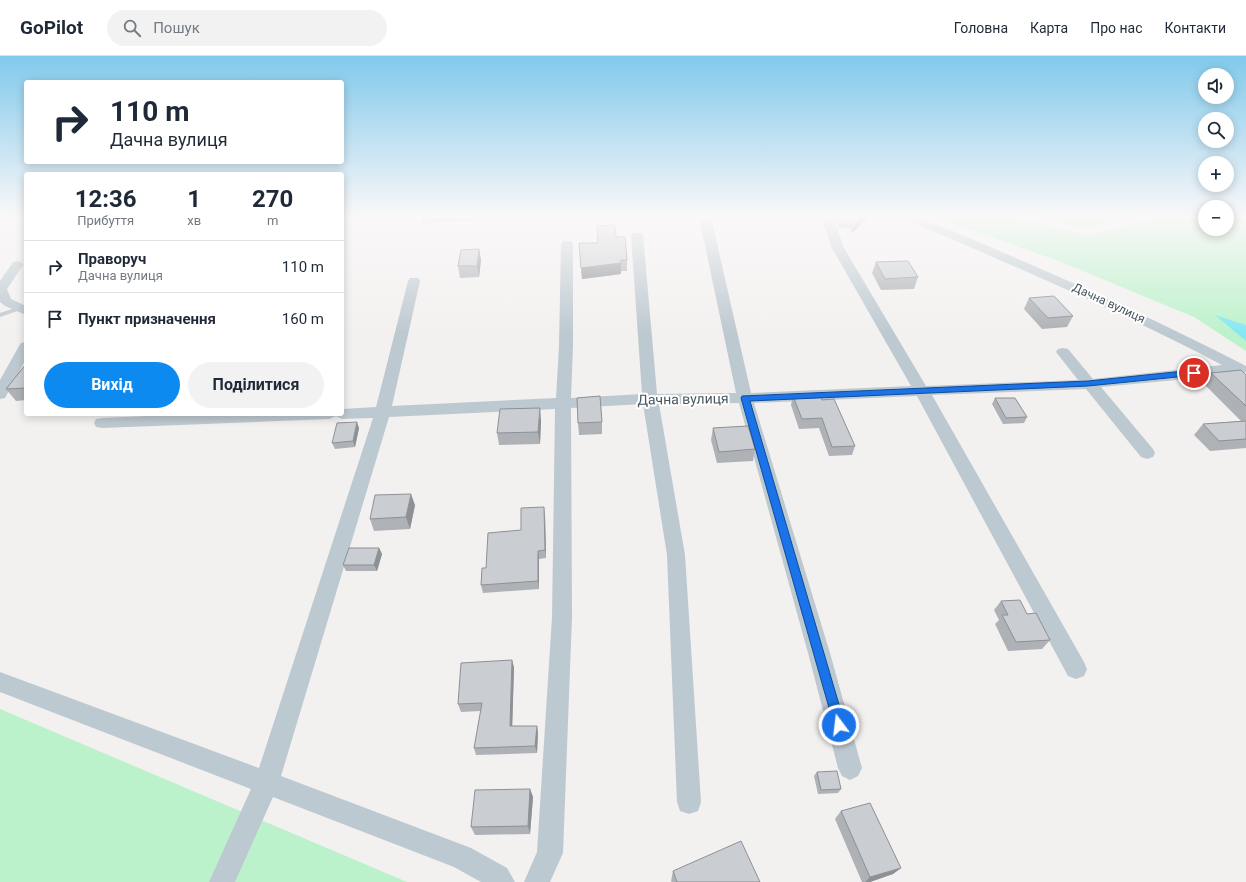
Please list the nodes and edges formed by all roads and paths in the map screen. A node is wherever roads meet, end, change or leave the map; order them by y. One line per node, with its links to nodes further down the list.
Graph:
1 (567, 256): 19 (street)
2 (639, 256): 18 (street)
3 (714, 256): 17 (street)
4 (842, 256): 15 (street)
5 (999, 256): 13 (street, Дачна вулиця)
6 (21, 265): 7 (street); 9 (street)
7 (0, 266)
8 (414, 281): 20 (street)
9 (23, 309): 10 (lane)
10 (0, 315)
11 (24, 350): 16 (street)
12 (1063, 352): 14 (street)
13 (1243, 371): 14 (street, Дачна вулиця)
14 (1088, 384): 15 (street, Дачна вулиця); 24 (street)
15 (921, 390): 17 (street, Дачна вулиця); 25 (street)
16 (0, 394)
17 (745, 398): 18 (street, Дачна вулиця); 27 (street)
18 (650, 399): 19 (street, Дачна вулиця); 29 (street)
19 (562, 404): 20 (street, Дачна вулиця); 32 (street)
20 (383, 412): 21 (street, Дачна вулиця); 28 (street)
21 (344, 414)
22 (279, 416): 23 (street)
23 (102, 423)
24 (1147, 453)
25 (1076, 669)
26 (0, 682): 28 (street)
27 (850, 768)
28 (267, 782): 30 (street); 31 (street)
29 (689, 802)
30 (222, 882)
31 (502, 882)
32 (538, 882)

